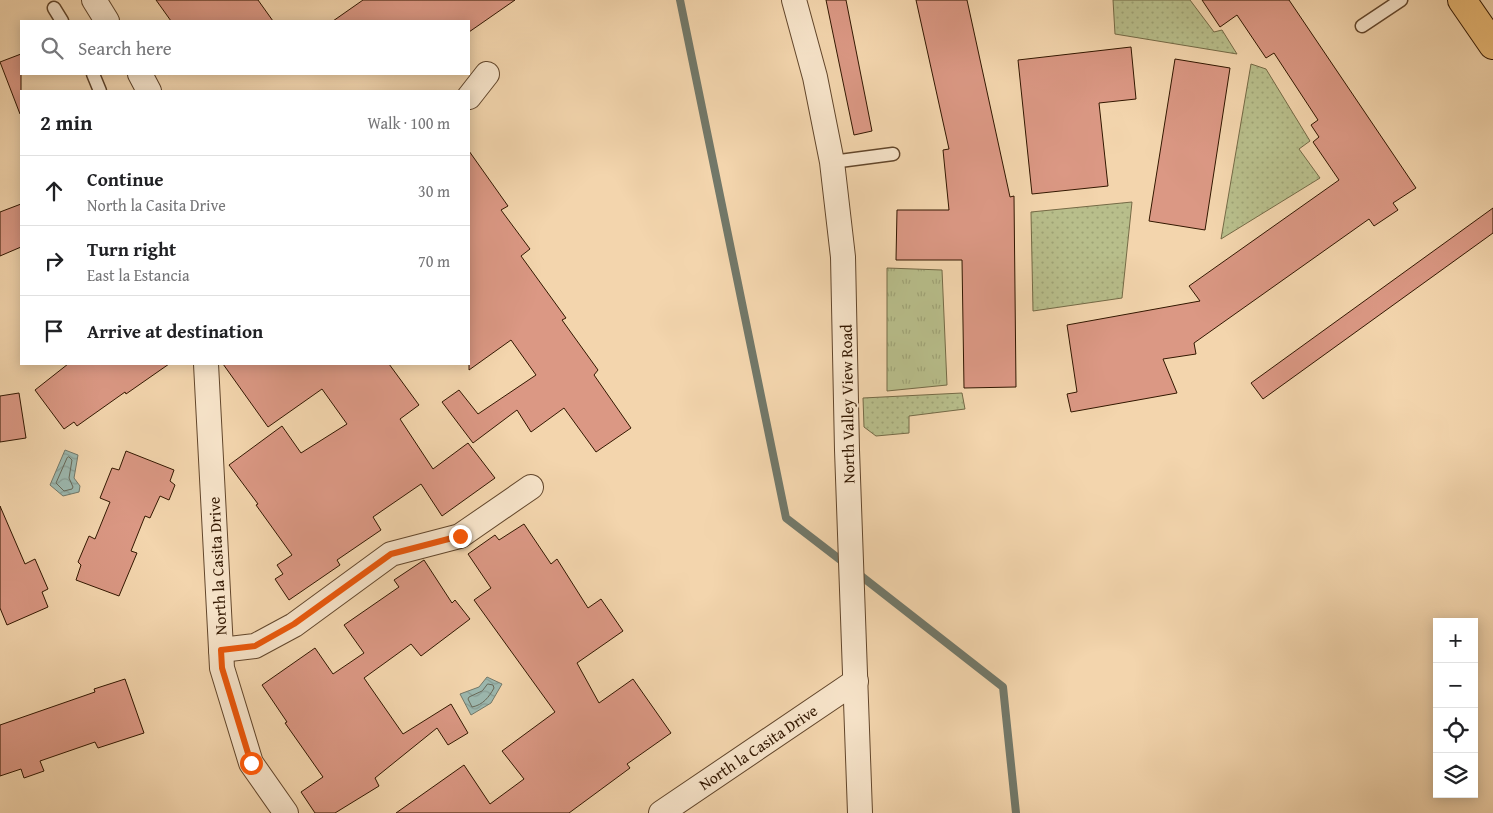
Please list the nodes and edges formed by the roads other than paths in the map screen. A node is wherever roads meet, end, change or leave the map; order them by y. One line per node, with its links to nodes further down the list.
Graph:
1 (94, 0): 7 (street)
2 (794, 0): 17 (street, North Valley View Road)
3 (1401, 0): 8 (lane)
4 (1462, 0): 9 (main road)
5 (54, 8): 6 (lane)
6 (61, 20)
7 (106, 20)
8 (1362, 26)
9 (1493, 45)
10 (487, 74): 15 (street)
11 (93, 75): 13 (lane)
12 (141, 75): 14 (street)
13 (100, 90)
14 (148, 90)
15 (470, 96)
16 (893, 154): 17 (lane)
17 (832, 162): 21 (street, North Valley View Road)
18 (206, 365): 20 (street, North la Casita Drive)
19 (531, 487): 20 (street)
20 (221, 650): 22 (street, North la Casita Drive)
21 (856, 681): 23 (street, North la Casita Drive); 24 (street, North Valley View Road)
22 (286, 813)
23 (661, 813)
24 (860, 813)

